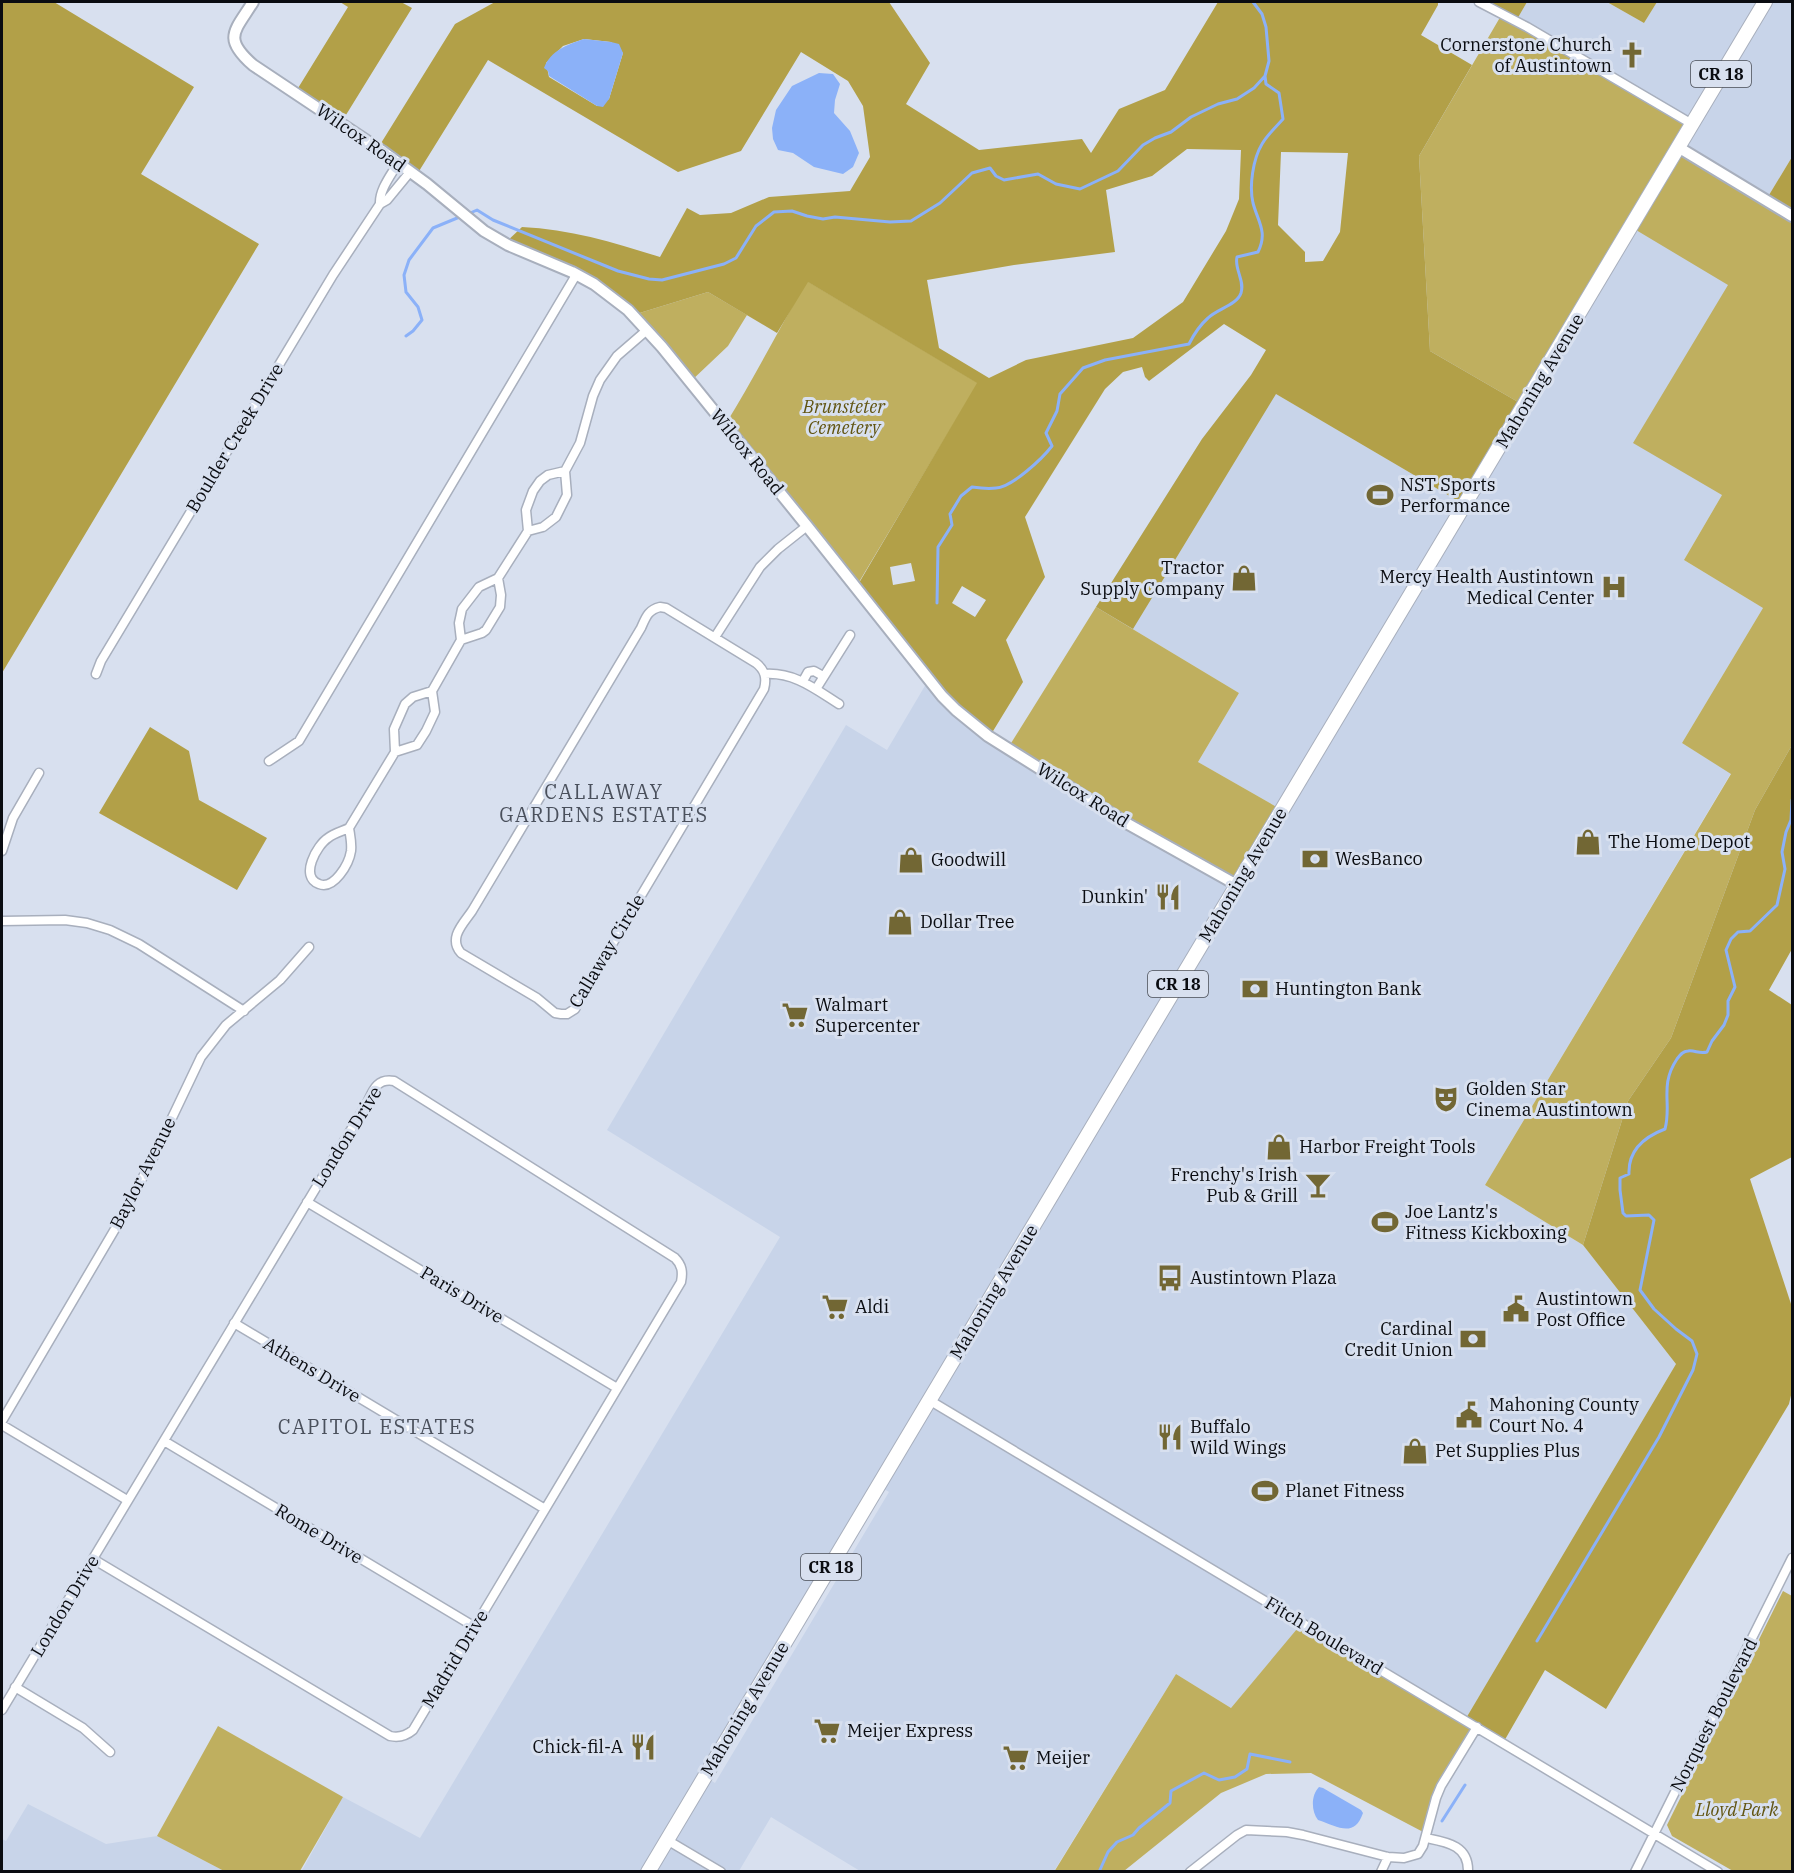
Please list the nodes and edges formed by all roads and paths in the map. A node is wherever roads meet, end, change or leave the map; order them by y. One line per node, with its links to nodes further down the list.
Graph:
1 (253, 2): 6 (street, Wilcox Road)
2 (1479, 2): 4 (street)
3 (1765, 2): 4 (main road, Mahoning Avenue / CR 18)
4 (1692, 124): 5 (main road, Mahoning Avenue / CR 18)
5 (1678, 147): 9 (street); 31 (main road, Mahoning Avenue / CR 18)
6 (398, 163): 7 (street, Wilcox Road); 8 (street, Boulder Creek Drive)
7 (410, 172): 8 (street, Boulder Creek Drive); 10 (street, Wilcox Road)
8 (380, 204): 19 (street, Boulder Creek Drive)
9 (1792, 216)
10 (576, 275): 11 (street, Wilcox Road); 27 (street)
11 (647, 330): 12 (street); 13 (street, Wilcox Road)
12 (565, 471): 14 (street); 14 (street)
13 (807, 526): 17 (street); 31 (street, Wilcox Road)
14 (528, 531): 15 (street)
15 (498, 578): 18 (street); 18 (street)
16 (850, 635): 21 (street)
17 (715, 638): 20 (street, Callaway Circle); 20 (street, Callaway Circle)
18 (461, 640): 24 (street)
19 (96, 674)
20 (765, 674): 22 (street)
21 (824, 676): 22 (street); 23 (street)
22 (803, 681): 23 (street)
23 (816, 690): 25 (street)
24 (432, 691): 26 (street); 26 (street)
25 (839, 704)
26 (395, 752): 29 (street)
27 (269, 761)
28 (39, 773): 30 (street)
29 (349, 828): 29 (street)
30 (2, 851)
31 (1237, 885): 39 (main road, Mahoning Avenue / CR 18)
32 (2, 921): 34 (street)
33 (309, 947): 34 (street, Baylor Avenue)
34 (244, 1011): 40 (street, Baylor Avenue)
35 (307, 1202): 36 (street, London Drive); 37 (street, London Drive); 38 (street, Paris Drive)
36 (682, 1269): 38 (street, Madrid Drive)
37 (234, 1323): 41 (street, London Drive); 43 (street, Athens Drive)
38 (617, 1388): 43 (street, Madrid Drive)
39 (929, 1400): 49 (street, Fitch Boulevard); 53 (main road, Mahoning Avenue / CR 18)
40 (2, 1423): 42 (street)
41 (164, 1441): 42 (street, London Drive); 46 (street, Rome Drive)
42 (127, 1500): 45 (street, London Drive)
43 (545, 1509): 46 (street, Madrid Drive)
44 (1792, 1558): 51 (street, Norquest Boulevard)
45 (93, 1559): 46 (street, Madrid Drive); 47 (street, London Drive)
46 (475, 1627)
47 (15, 1687): 48 (street, London Drive); 50 (street)
48 (2, 1710)
49 (1478, 1727): 51 (street, Fitch Boulevard); 52 (street)
50 (110, 1752)
51 (1654, 1833): 60 (street, Norquest Boulevard); 61 (street, Fitch Boulevard)
52 (1426, 1838): 54 (street); 59 (street)
53 (667, 1840): 55 (main road, Mahoning Avenue / CR 18); 56 (street)
54 (1388, 1857): 57 (street); 58 (street)
55 (648, 1872)
56 (720, 1872)
57 (1190, 1872)
58 (1381, 1872)
59 (1468, 1872)
60 (1635, 1872)
61 (1718, 1872)

